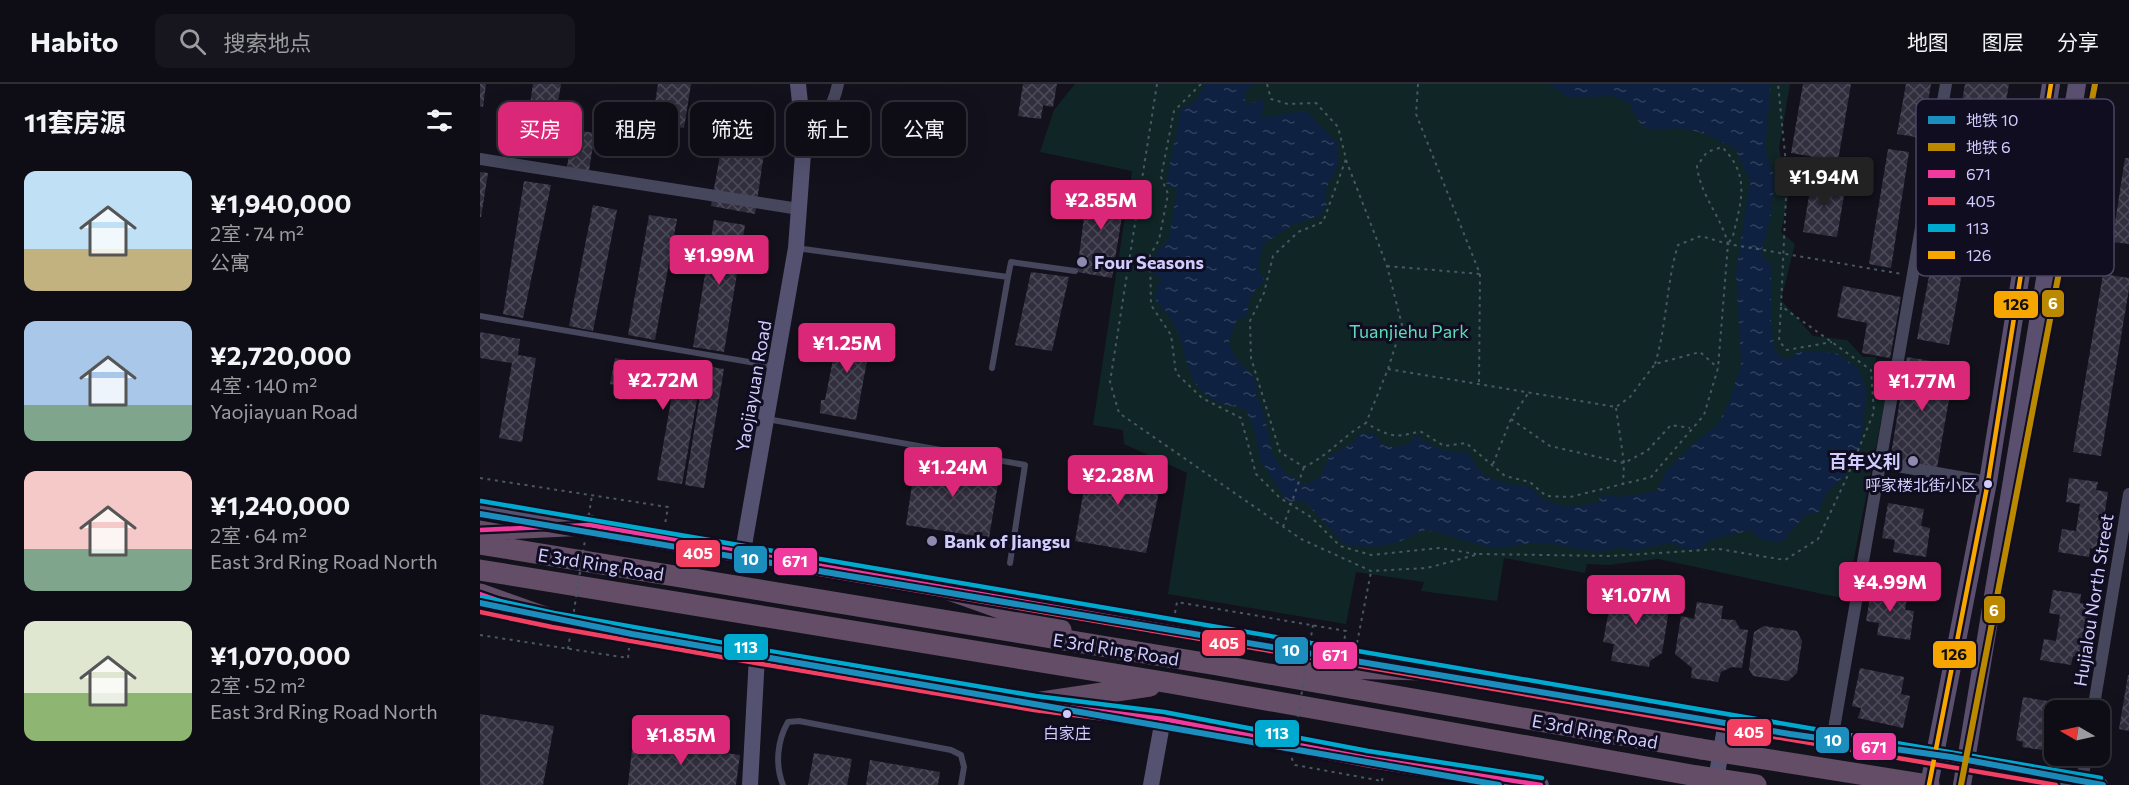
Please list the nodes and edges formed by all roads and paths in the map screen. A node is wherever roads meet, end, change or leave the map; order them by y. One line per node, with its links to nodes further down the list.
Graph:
1 (798, 84): 14 (street, Yaojiayuan Road)
2 (838, 84): 15 (street)
3 (1157, 84): 59 (path)
4 (1201, 84): 55 (path)
5 (1268, 84): 18 (path)
6 (1418, 84): 26 (path)
7 (1778, 84): 22 (path)
8 (1946, 84): 11 (street)
9 (2051, 84): 12 (main road)
10 (2077, 84): 13 (main road)
11 (1943, 99)
12 (2049, 99)
13 (2075, 99)
14 (800, 102)
15 (833, 102)
16 (802, 156): 19 (street, Yaojiayuan Road)
17 (480, 159): 19 (street)
18 (1346, 159): 24 (path); 49 (path)
19 (799, 209): 21 (street, Yaojiayuan Road)
20 (1728, 244): 20 (path); 22 (path); 34 (path); 37 (path)
21 (796, 248): 30 (lane); 35 (street, Yaojiayuan Road)
22 (1782, 253): 27 (path); 31 (path)
23 (1916, 259): 27 (street)
24 (1387, 266): 26 (path); 38 (path)
25 (1075, 271): 30 (lane)
26 (1480, 274): 39 (path)
27 (1913, 276): 47 (street)
28 (2021, 276): 51 (main road)
29 (2046, 276): 90 (main road)
30 (1008, 277): 36 (lane)
31 (1781, 306): 33 (path); 33 (path)
32 (480, 316): 35 (lane)
33 (1832, 342): 63 (path)
34 (1655, 364): 37 (path); 41 (path)
35 (776, 366): 42 (street, Yaojiayuan Road)
36 (992, 368)
37 (1718, 368): 45 (path)
38 (1388, 369): 39 (path); 44 (path)
39 (1479, 384): 40 (path)
40 (1529, 392): 41 (path); 43 (path)
41 (1616, 406): 46 (path)
42 (767, 419): 62 (street, Yaojiayuan Road); 64 (lane)
43 (1511, 419): 46 (path); 48 (path)
44 (1366, 423): 48 (path); 49 (path)
45 (1691, 429): 46 (path); 52 (path)
46 (1624, 463): 52 (path)
47 (1880, 463): 51 (street); 87 (street)
48 (1493, 465): 52 (path)
49 (1304, 467): 55 (path)
50 (480, 478): 54 (path)
51 (1988, 482): 89 (main road)
52 (1623, 485)
53 (2129, 494): 83 (street, Hujialou North Street)
54 (592, 495): 56 (path); 76 (path, bridge)
55 (1291, 506): 59 (path); 63 (path)
56 (668, 507)
57 (480, 508): 58 (street)
58 (589, 525): 60 (highway); 62 (street)
59 (1283, 526): 66 (path)
60 (480, 530)
61 (480, 544): 75 (highway, E 3rd Ring Road)
62 (743, 551): 67 (street)
63 (1479, 554): 66 (path)
64 (1010, 563)
65 (480, 570): 82 (highway, E 3rd Ring Road)
66 (1371, 571): 79 (path)
67 (944, 588): 75 (highway); 79 (street)
68 (480, 594): 71 (highway)
69 (1177, 602): 72 (path)
70 (480, 604): 71 (street)
71 (553, 620): 77 (street)
72 (1312, 625): 73 (path); 93 (path, bridge)
73 (1346, 630)
74 (480, 635): 76 (path)
75 (1113, 648): 80 (highway, E 3rd Ring Road)
76 (568, 649): 78 (path)
77 (757, 656): 84 (street); 95 (street)
78 (628, 658)
79 (1354, 658): 81 (street)
80 (1217, 665): 81 (highway); 102 (highway, E 3rd Ring Road, bridge)
81 (1425, 670): 86 (street)
82 (1170, 682): 84 (highway); 92 (highway, E 3rd Ring Road)
83 (2096, 700)
84 (1035, 703): 85 (street)
85 (1163, 719): 98 (street); 99 (street)
86 (1726, 722): 87 (street); 92 (street)
87 (1832, 740): 88 (street)
88 (1880, 748): 89 (street); 101 (street)
89 (1933, 758): 90 (street); 102 (main road)
90 (1966, 764): 94 (street); 103 (main road)
91 (2084, 766): 94 (street)
92 (1706, 780): 100 (highway, E 3rd Ring Road, bridge)
93 (1382, 781)
94 (2082, 782): 104 (street)
95 (750, 785)
96 (783, 785): 97 (lane)
97 (961, 785)
98 (1151, 785)
99 (1541, 785)
100 (1756, 785)
101 (1881, 785)
102 (1929, 785)
103 (1962, 785)
104 (2100, 785)

